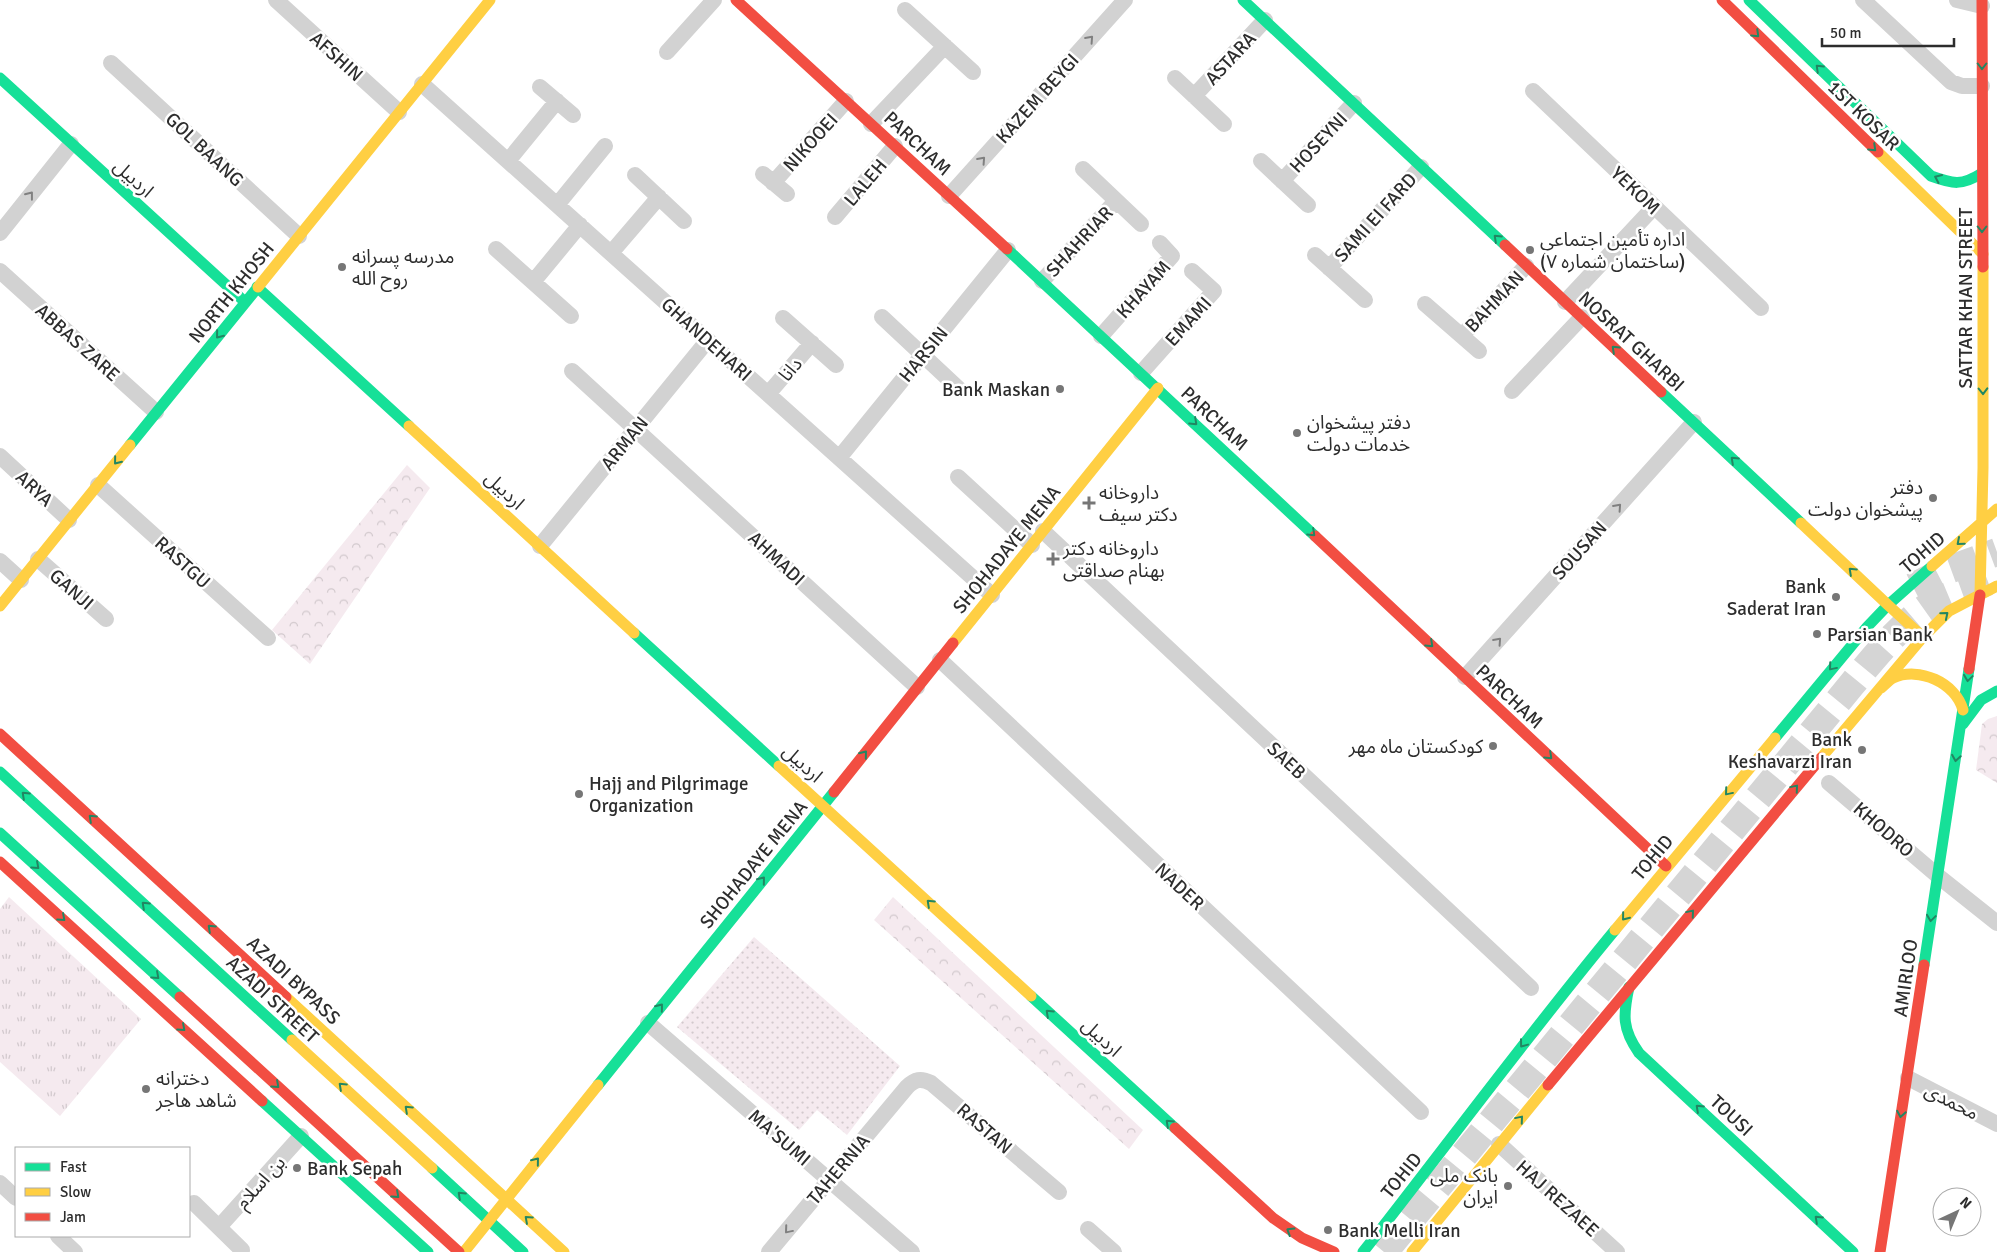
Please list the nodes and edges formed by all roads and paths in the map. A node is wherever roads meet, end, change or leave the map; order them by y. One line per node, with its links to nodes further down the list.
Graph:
1 (276, 0): 28 (street, AFSHIN)
2 (490, 0): 20 (main road, NORTH KHOSH)
3 (714, 0): 15 (street)
4 (736, 0): 26 (main road, PARCHAM)
5 (1125, 0): 43 (street, KAZEM BEYGI, one-way to 5)
6 (1244, 0): 13 (main road, NOSRAT GHARBI)
7 (1722, 0): 61 (main road, 1ST KOSAR, one-way to 61)
8 (1749, 0): 39 (main road, one-way to 8)
9 (1863, 0): 21 (street)
10 (1957, 0): 11 (street)
11 (1982, 3): 21 (main road, SATTAR KHAN STREET, one-way to 21)
12 (905, 10): 14 (street)
13 (1265, 20): 24 (street, ASTARA); 27 (main road, NOSRAT GHARBI)
14 (945, 46): 17 (street); 30 (street)
15 (667, 52)
16 (111, 63): 56 (street, GOL BAANG)
17 (973, 72)
18 (0, 78): 32 (main road, اردبیل)
19 (1174, 78): 24 (street)
20 (422, 84): 28 (main road, NORTH KHOSH); 35 (street, GHANDEHARI)
21 (1982, 86): 39 (main road, SATTAR KHAN STREET)
22 (540, 87): 25 (street)
23 (1533, 91): 48 (street, YEKOM)
24 (1194, 96): 31 (street)
25 (557, 101): 29 (street); 35 (street)
26 (846, 101): 30 (main road, PARCHAM); 42 (street, NIKOOEI)
27 (1354, 103): 37 (main road, NOSRAT GHARBI); 41 (street, HOSEYNI)
28 (399, 112): 56 (main road, NORTH KHOSH)
29 (573, 115)
30 (871, 124): 34 (main road, PARCHAM)
31 (1224, 124)
32 (71, 144): 55 (street, one-way to 32); 70 (main road, اردبیل)
33 (604, 146): 47 (street)
34 (895, 146): 43 (main road, PARCHAM); 51 (street, LALEH)
35 (508, 161): 47 (street, GHANDEHARI)
36 (1260, 161): 41 (street)
37 (1421, 167): 63 (main road, NOSRAT GHARBI, one-way to 37); 64 (street, SAMI EI FARD)
38 (1082, 169): 45 (street)
39 (1982, 173): 49 (main road, SATTAR KHAN STREET)
40 (635, 175): 44 (street)
41 (1282, 181): 46 (street)
42 (787, 194)
43 (949, 196): 59 (main road, PARCHAM)
44 (658, 197): 52 (street); 60 (street)
45 (1116, 201): 53 (street); 67 (street, SHAHRIAR)
46 (1308, 204)
47 (557, 205): 54 (street, GHANDEHARI)
48 (1654, 207): 72 (street); 74 (street, YEKOM)
49 (1982, 207): 50 (main road); 61 (main road, SATTAR KHAN STREET, one-way to 61)
50 (1997, 207)
51 (835, 217)
52 (684, 221)
53 (1141, 224)
54 (580, 225): 60 (street, GHANDEHARI); 68 (street)
55 (0, 233)
56 (299, 236): 69 (main road, NORTH KHOSH)
57 (1160, 243): 79 (street, KHAYAM)
58 (496, 249): 68 (street)
59 (1008, 250): 67 (main road, PARCHAM); 84 (street, HARSIN)
60 (611, 253): 81 (street, GHANDEHARI)
61 (1983, 254): 101 (main road, SATTAR KHAN STREET, one-way to 101)
62 (1315, 256): 64 (street)
63 (1526, 266): 72 (main road, NOSRAT GHARBI); 80 (street, BAHMAN)
64 (1329, 268): 71 (street)
65 (0, 271): 92 (street, ABBAS ZARE)
66 (1192, 271): 87 (street, EMAMI)
67 (1042, 281): 79 (main road, PARCHAM)
68 (533, 282): 75 (street)
69 (257, 287): 70 (main road, NORTH KHOSH); 104 (main road, اردبیل)
70 (247, 300): 92 (main road, NORTH KHOSH, one-way to 92)
71 (1365, 300)
72 (1565, 302): 77 (main road, NOSRAT GHARBI)
73 (1425, 304): 80 (street)
74 (1761, 308)
75 (571, 316)
76 (882, 317): 84 (street)
77 (1582, 317): 90 (street); 93 (main road, NOSRAT GHARBI, one-way to 77)
78 (783, 318): 82 (street, دانا)
79 (1101, 336): 87 (main road, PARCHAM)
80 (1462, 336): 83 (street)
81 (708, 340): 91 (street, GHANDEHARI); 94 (street, ARMAN)
82 (812, 343): 85 (street, دانا); 91 (street, دانا)
83 (1479, 351)
84 (922, 355): 89 (street); 96 (street, HARSIN)
85 (836, 365)
86 (572, 371): 94 (street, AHMADI)
87 (1141, 373): 88 (main road, PARCHAM)
88 (1158, 388): 102 (main road, SHOHADAYE MENA); 117 (main road, PARCHAM, one-way to 117)
89 (959, 389)
90 (1512, 391)
91 (768, 394): 96 (street, GHANDEHARI)
92 (156, 412): 98 (main road, NORTH KHOSH, one-way to 98)
93 (1694, 422): 111 (main road, NOSRAT GHARBI, one-way to 93); 117 (street, SOUSAN, one-way to 93)
94 (636, 429): 104 (street, ARMAN); 118 (street, AHMADI)
95 (0, 456): 100 (street, ARYA)
96 (839, 458): 109 (street, GHANDEHARI)
97 (958, 477): 103 (street)
98 (98, 485): 100 (main road, NORTH KHOSH); 115 (street, RASTGU)
99 (1997, 510): 101 (main road, TOHID)
100 (69, 520): 105 (main road, NORTH KHOSH)
101 (1983, 522): 110 (main road, SATTAR KHAN STREET); 111 (main road, TOHID, one-way to 111)
102 (1043, 531): 103 (main road, SHOHADAYE MENA); 133 (street, SAEB)
103 (1032, 545): 109 (main road, SHOHADAYE MENA)
104 (540, 546): 126 (main road, اردبیل)
105 (38, 559): 107 (main road, NORTH KHOSH); 113 (street, GANJI)
106 (0, 561): 107 (street)
107 (21, 580): 112 (main road, NORTH KHOSH)
108 (1997, 586): 110 (main road)
109 (992, 595): 116 (main road, SHOHADAYE MENA)
110 (1980, 595): 114 (main road, one-way to 110); 121 (main road, SATTAR KHAN STREET, one-way to 121)
111 (1888, 605): 114 (main road, NOSRAT GHARBI); 129 (main road, TOHID, one-way to 129)
112 (0, 606)
113 (106, 619)
114 (1923, 636): 119 (main road)
115 (268, 638)
116 (940, 660): 118 (main road, SHOHADAYE MENA); 137 (street, NADER)
117 (1465, 677): 129 (main road, PARCHAM, one-way to 129)
118 (917, 687): 126 (main road, SHOHADAYE MENA, one-way to 118)
119 (1878, 691): 121 (main road); 132 (main road, one-way to 119)
120 (1997, 691): 122 (main road)
121 (1963, 710): 122 (main road, AMIRLOO)
122 (1960, 729): 130 (main road, AMIRLOO, one-way to 130)
123 (0, 734): 145 (main road, AZADI BYPASS, one-way to 123)
124 (0, 772): 147 (main road, AZADI STREET, one-way to 124)
125 (1829, 783): 130 (street, KHODRO)
126 (823, 805): 134 (main road, SHOHADAYE MENA, one-way to 126); 161 (main road, اردبیل, one-way to 126)
127 (0, 833): 154 (main road, one-way to 154)
128 (0, 862): 139 (main road, one-way to 139)
129 (1666, 866): 162 (main road, TOHID, one-way to 162)
130 (1938, 876): 131 (street, KHODRO); 135 (main road, AMIRLOO, one-way to 135)
131 (1997, 923)
132 (1629, 987): 140 (main road, one-way to 132); 165 (main road, TOUSI, one-way to 132)
133 (1531, 988)
134 (648, 1023): 141 (street, MA'SUMI); 145 (main road, SHOHADAYE MENA, one-way to 134)
135 (1908, 1078): 138 (street, محمدی); 166 (main road, AMIRLOO, one-way to 166)
136 (907, 1087): 141 (street, TAHERNIA); 143 (street, RASTAN)
137 (1421, 1112)
138 (1997, 1124)
139 (301, 1136): 148 (street, بن اسلام); 153 (main road)
140 (1499, 1144): 163 (main road); 164 (street, HAJ REZAEE)
141 (829, 1180): 158 (street, TAHERNIA, one-way to 158); 159 (street, MA'SUMI)
142 (0, 1183): 144 (street)
143 (1059, 1192)
144 (15, 1197)
145 (506, 1199): 147 (main road, SHOHADAYE MENA); 157 (main road, AZADI BYPASS, one-way to 145)
146 (194, 1203): 148 (street)
147 (489, 1220): 155 (main road, SHOHADAYE MENA); 156 (main road, AZADI STREET)
148 (219, 1227): 151 (street)
149 (1088, 1228): 160 (street)
150 (59, 1237): 152 (street)
151 (242, 1250)
152 (76, 1252)
153 (428, 1252)
154 (459, 1252)
155 (464, 1252)
156 (523, 1252)
157 (564, 1252)
158 (770, 1252)
159 (912, 1252)
160 (1114, 1252)
161 (1334, 1252)
162 (1362, 1252)
163 (1412, 1252)
164 (1617, 1252)
165 (1854, 1252)
166 (1880, 1252)

